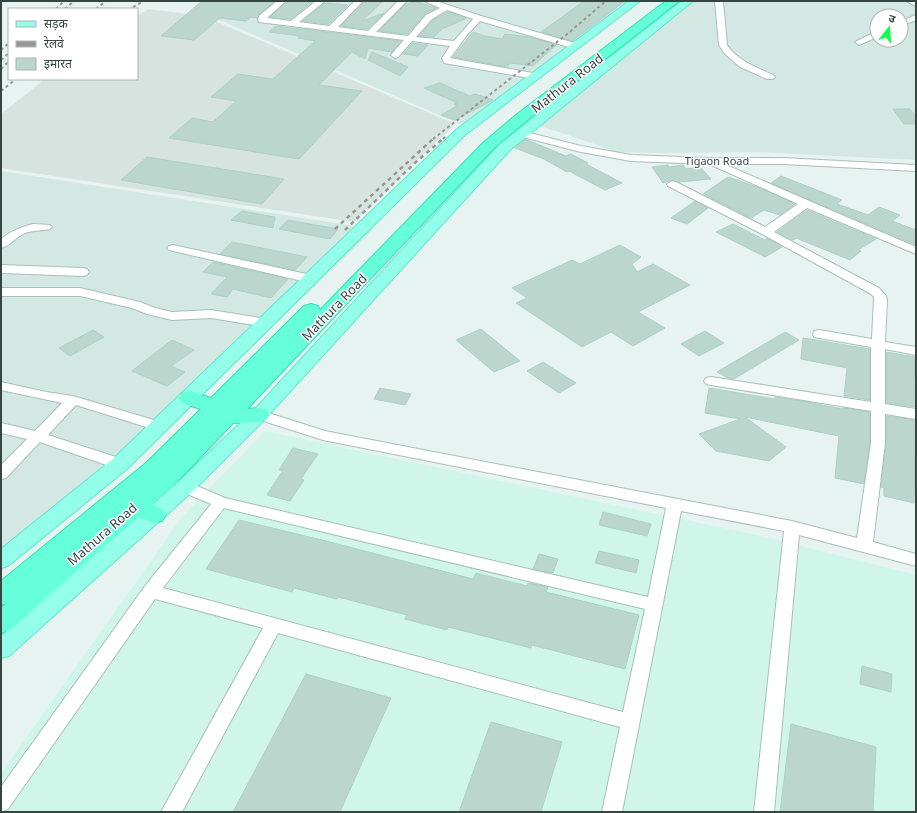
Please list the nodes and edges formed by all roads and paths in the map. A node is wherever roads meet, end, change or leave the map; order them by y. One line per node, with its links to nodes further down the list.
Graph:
1 (282, 1): 15 (street)
2 (321, 1): 15 (street)
3 (359, 1): 16 (street)
4 (403, 1): 17 (street)
5 (428, 1): 13 (street)
6 (635, 1): 22 (main road)
7 (657, 1): 30 (highway, Mathura Road)
8 (673, 1): 30 (highway, Mathura Road)
9 (688, 1): 26 (main road)
10 (719, 1): 25 (street)
11 (910, 1): 12 (street)
12 (916, 4)
13 (447, 7): 14 (street); 18 (street)
14 (478, 18): 21 (street); 22 (street)
15 (292, 24): 16 (street)
16 (331, 29): 17 (street)
17 (370, 33): 18 (street)
18 (411, 38): 21 (street); 23 (street)
19 (869, 38): 20 (street)
20 (859, 42)
21 (456, 44): 24 (street)
22 (575, 46): 24 (main road)
23 (395, 55)
24 (535, 76): 41 (main road)
25 (770, 77)
26 (524, 131): 27 (street, Tigaon Road); 28 (street, Tigaon Road); 55 (main road)
27 (707, 161): 29 (street, Tigaon Road); 32 (street)
28 (916, 162)
29 (916, 168)
30 (449, 179): 53 (highway, Mathura Road)
31 (672, 184): 34 (street)
32 (805, 204): 34 (street); 37 (street)
33 (46, 227): 35 (street)
34 (766, 232): 46 (street)
35 (1, 245)
36 (173, 248): 41 (street)
37 (916, 251)
38 (1, 269): 39 (street)
39 (41, 270): 40 (street); 43 (street)
40 (83, 272)
41 (311, 279): 44 (main road)
42 (1, 292): 43 (street)
43 (28, 292): 44 (street)
44 (266, 323): 50 (main road)
45 (819, 334): 46 (street)
46 (878, 345): 47 (street); 52 (street)
47 (916, 351)
48 (711, 381): 52 (street)
49 (1, 386): 51 (street)
50 (189, 398): 53 (highway); 56 (main road)
51 (72, 400): 56 (street); 58 (street)
52 (877, 407): 54 (street); 66 (street)
53 (222, 411): 55 (highway); 64 (highway, Mathura Road); 70 (highway, Mathura Road)
54 (916, 414)
55 (259, 415): 61 (main road); 63 (street)
56 (160, 426): 59 (main road)
57 (1, 428): 58 (street)
58 (37, 436): 59 (street); 60 (street)
59 (120, 464): 67 (main road)
60 (1, 474)
61 (185, 487): 62 (street); 64 (main road)
62 (221, 502): 69 (street); 71 (street)
63 (675, 504): 65 (street); 71 (street)
64 (144, 510): 72 (highway, Mathura Road); 74 (main road)
65 (792, 527): 66 (street); 79 (street)
66 (864, 546): 68 (street)
67 (1, 560)
68 (916, 560)
69 (151, 591): 73 (street); 76 (street)
70 (1, 595)
71 (655, 605): 75 (street)
72 (1, 623)
73 (274, 624): 75 (street); 77 (street)
74 (1, 649)
75 (631, 722): 78 (street)
76 (1, 803)
77 (171, 812)
78 (612, 812)
79 (764, 812)

